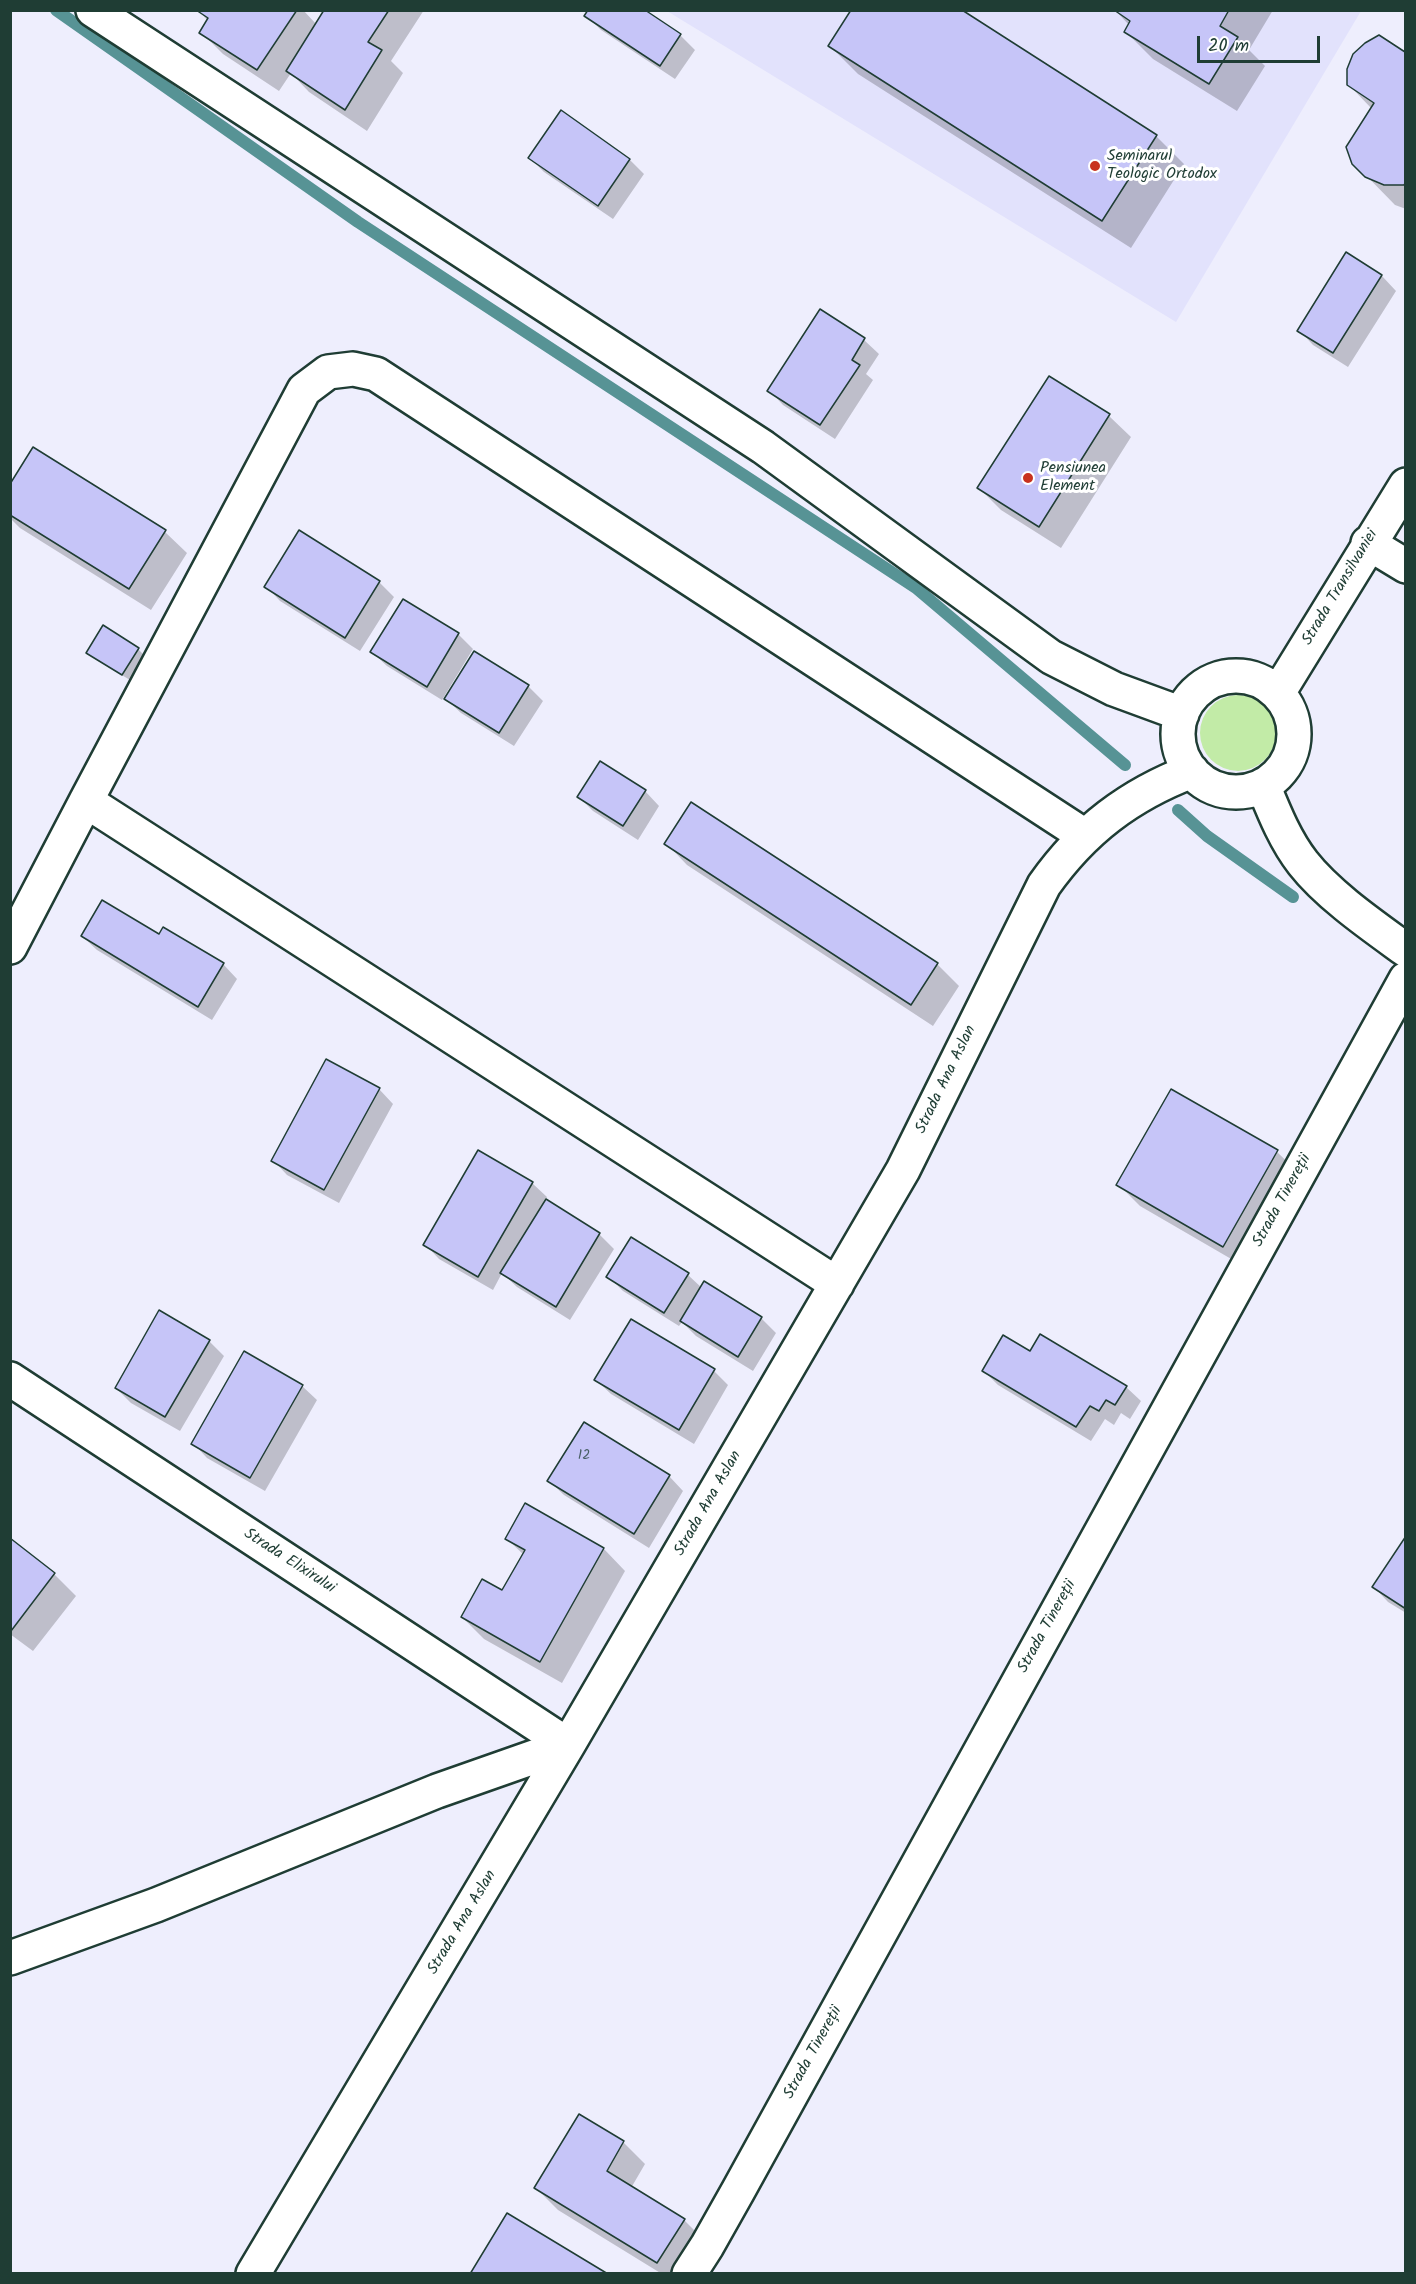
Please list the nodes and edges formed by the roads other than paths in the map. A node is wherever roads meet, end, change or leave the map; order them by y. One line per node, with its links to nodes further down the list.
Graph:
1 (93, 10): 6 (street)
2 (1406, 485): 3 (street, Strada Transilvaniei)
3 (1368, 543): 4 (street); 5 (street, Strada Transilvaniei)
4 (1406, 566)
5 (1278, 693): 6 (street); 8 (street)
6 (1182, 714): 7 (street)
7 (1192, 771): 8 (street); 10 (street, Strada Ana Aslan)
8 (1263, 785): 12 (street)
9 (86, 801): 10 (street); 11 (street); 14 (street)
10 (1085, 836): 14 (street, Strada Ana Aslan)
11 (10, 947)
12 (1406, 950)
13 (1406, 979): 19 (street, Strada Tinereții)
14 (837, 1284): 16 (street, Strada Ana Aslan)
15 (10, 1379): 16 (street, Strada Elixirului)
16 (568, 1745): 17 (street); 18 (street, Strada Ana Aslan)
17 (10, 1958)
18 (253, 2274)
19 (688, 2274)

